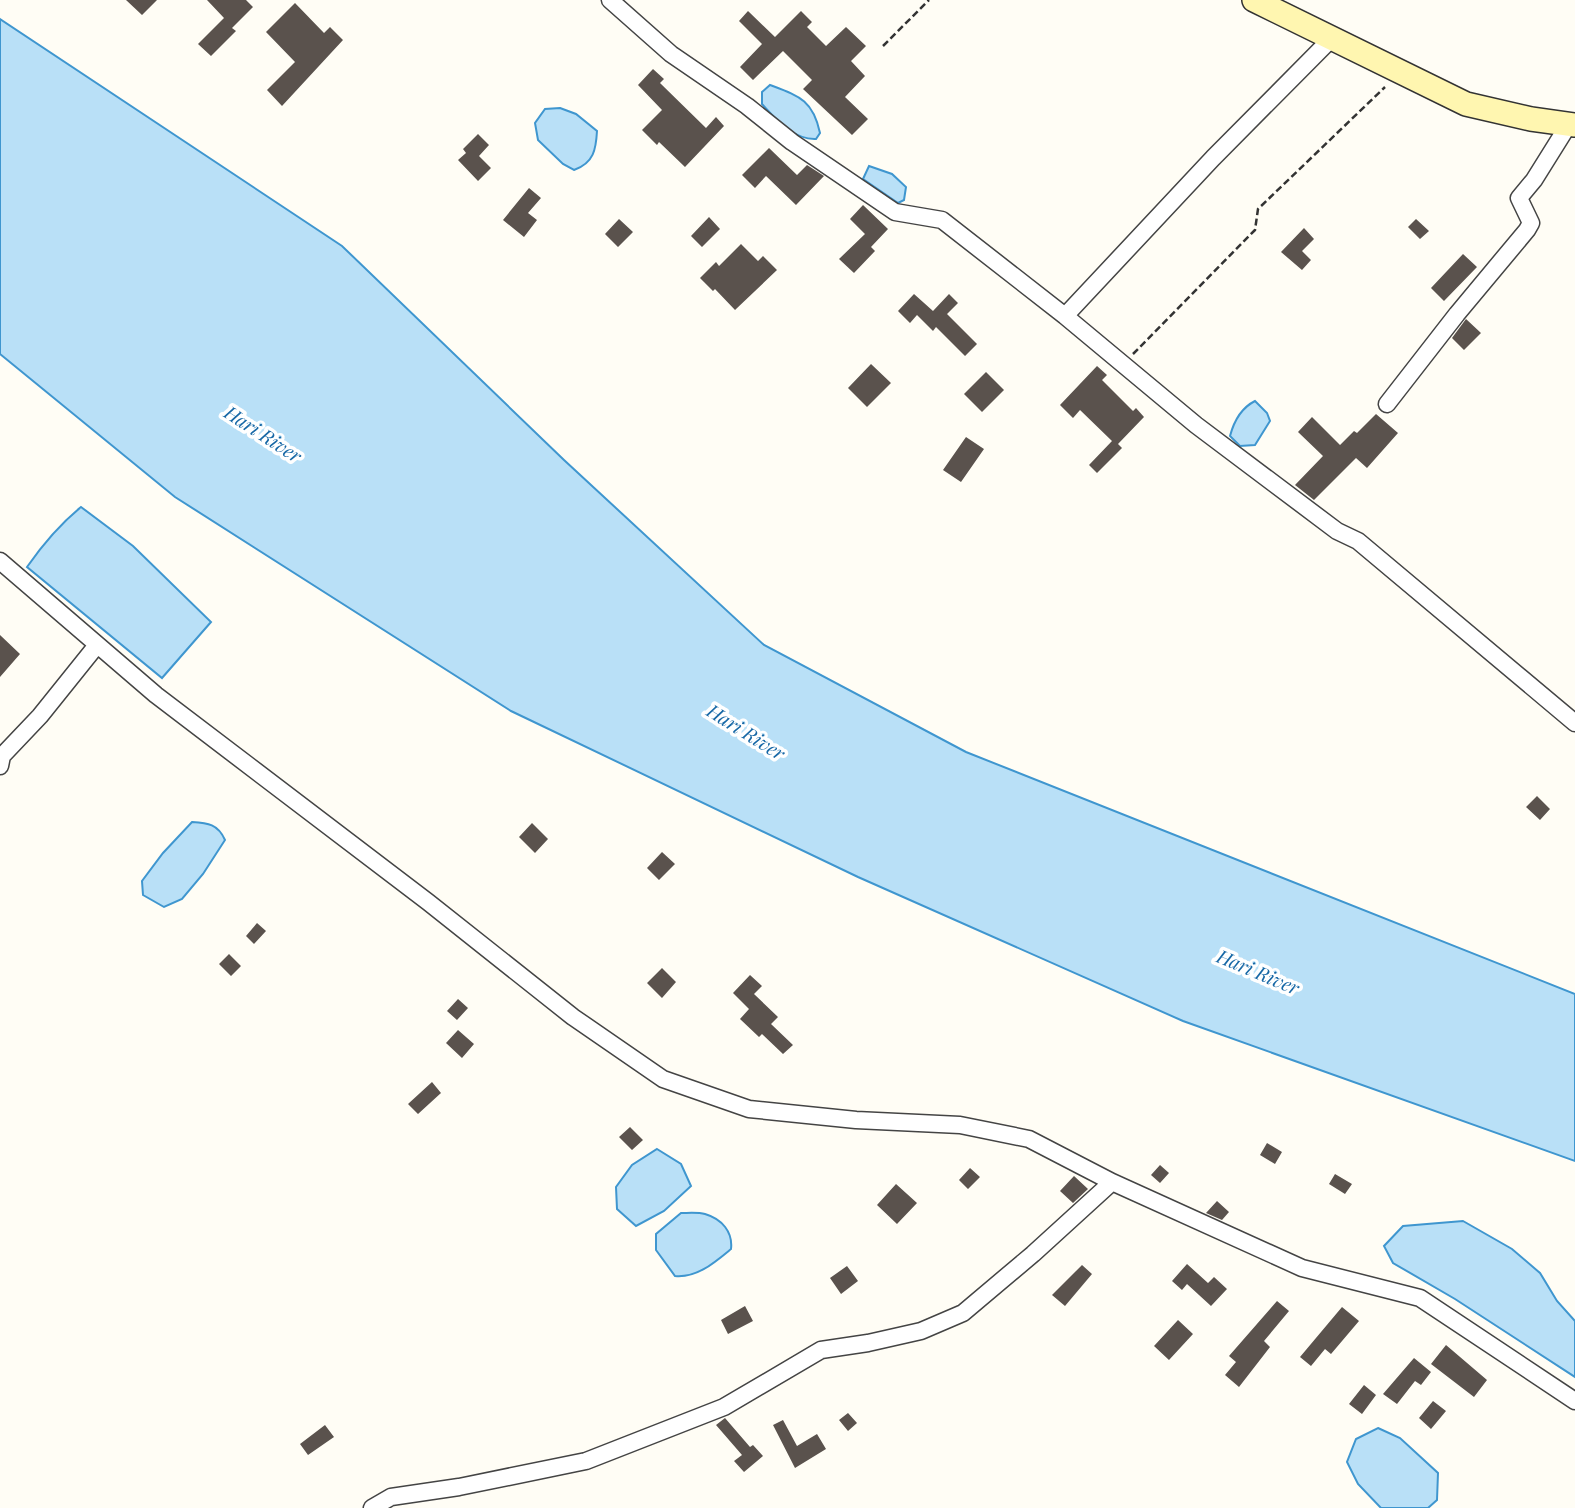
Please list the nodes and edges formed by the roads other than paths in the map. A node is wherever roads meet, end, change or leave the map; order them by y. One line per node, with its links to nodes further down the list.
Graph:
1 (610, 0): 5 (street)
2 (1254, 0): 3 (main road)
3 (1332, 38): 4 (main road); 5 (street)
4 (1572, 124): 6 (street)
5 (1065, 316): 9 (street)
6 (1387, 404)
7 (0, 561): 8 (street)
8 (97, 645): 10 (street); 11 (street)
9 (1575, 723)
10 (0, 766)
11 (1112, 1182): 12 (street); 13 (street)
12 (1575, 1401)
13 (372, 1508)

